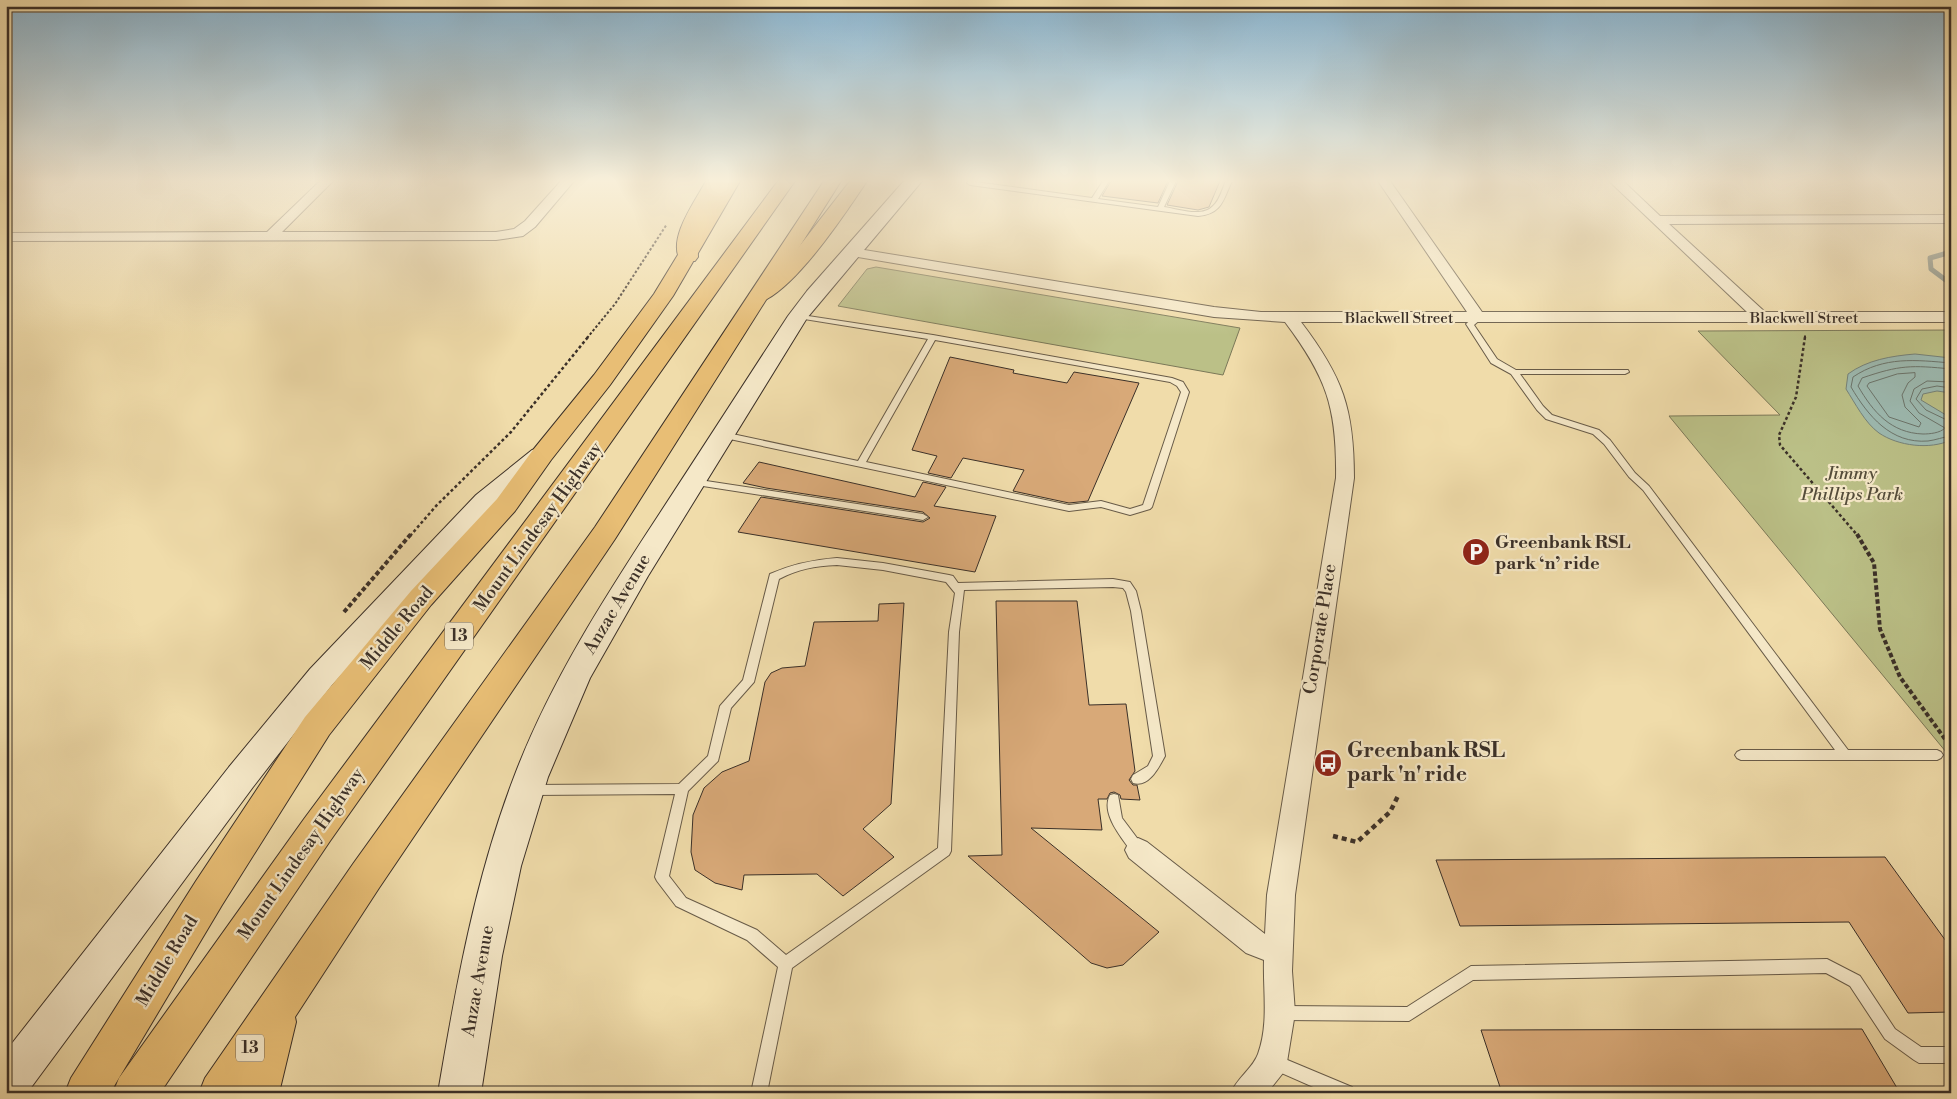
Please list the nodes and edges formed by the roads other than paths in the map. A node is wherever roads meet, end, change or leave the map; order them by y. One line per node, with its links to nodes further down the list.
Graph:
1 (275, 232): 12 (street)
2 (519, 232): 12 (street)
3 (688, 232): 14 (main road)
4 (702, 232): 14 (main road, Middle Road)
5 (751, 232): 46 (main road, Mount Lindesay Highway / 13)
6 (800, 232): 15 (main road, 13)
7 (820, 232): 15 (main road)
8 (869, 232): 13 (main road, Anzac Avenue)
9 (1419, 232): 18 (street)
10 (1670, 232): 19 (street)
11 (6, 237): 12 (street)
12 (270, 237)
13 (852, 252): 16 (main road, Anzac Avenue); 20 (street, Blackwell Street)
14 (688, 257): 25 (main road, Middle Road)
15 (760, 295): 40 (main road, 13)
16 (798, 316): 21 (lane); 24 (main road, Anzac Avenue)
17 (1951, 317): 19 (street, Blackwell Street)
18 (1478, 318): 19 (street, Blackwell Street); 20 (street, Blackwell Street); 22 (lane)
19 (1762, 318)
20 (1292, 319): 38 (street, Corporate Place)
21 (933, 337): 26 (lane); 26 (lane)
22 (1514, 372): 23 (lane); 32 (lane)
23 (1626, 372)
24 (723, 435): 26 (lane); 27 (main road, Anzac Avenue)
25 (542, 454): 44 (main road); 45 (main road, Middle Road)
26 (861, 463)
27 (693, 482): 28 (lane); 35 (main road, Anzac Avenue)
28 (924, 517)
29 (956, 587): 33 (lane); 34 (lane); 39 (lane)
30 (1937, 754): 32 (lane)
31 (1741, 755): 32 (lane)
32 (1845, 755)
33 (1136, 779)
34 (682, 789): 35 (lane); 39 (lane)
35 (526, 790): 49 (main road, Anzac Avenue)
36 (1114, 799): 37 (lane)
37 (1138, 850): 38 (street)
38 (1279, 952): 41 (street, Corporate Place)
39 (786, 964): 50 (lane)
40 (280, 1003): 47 (main road, 13); 48 (main road)
41 (1280, 1013): 42 (lane); 43 (street, Corporate Place)
42 (1951, 1055)
43 (1272, 1062): 51 (street, Corporate Place); 52 (lane)
44 (10, 1079)
45 (86, 1093)
46 (134, 1093)
47 (220, 1093)
48 (258, 1093)
49 (459, 1093)
50 (759, 1093)
51 (1247, 1093)
52 (1346, 1093)

